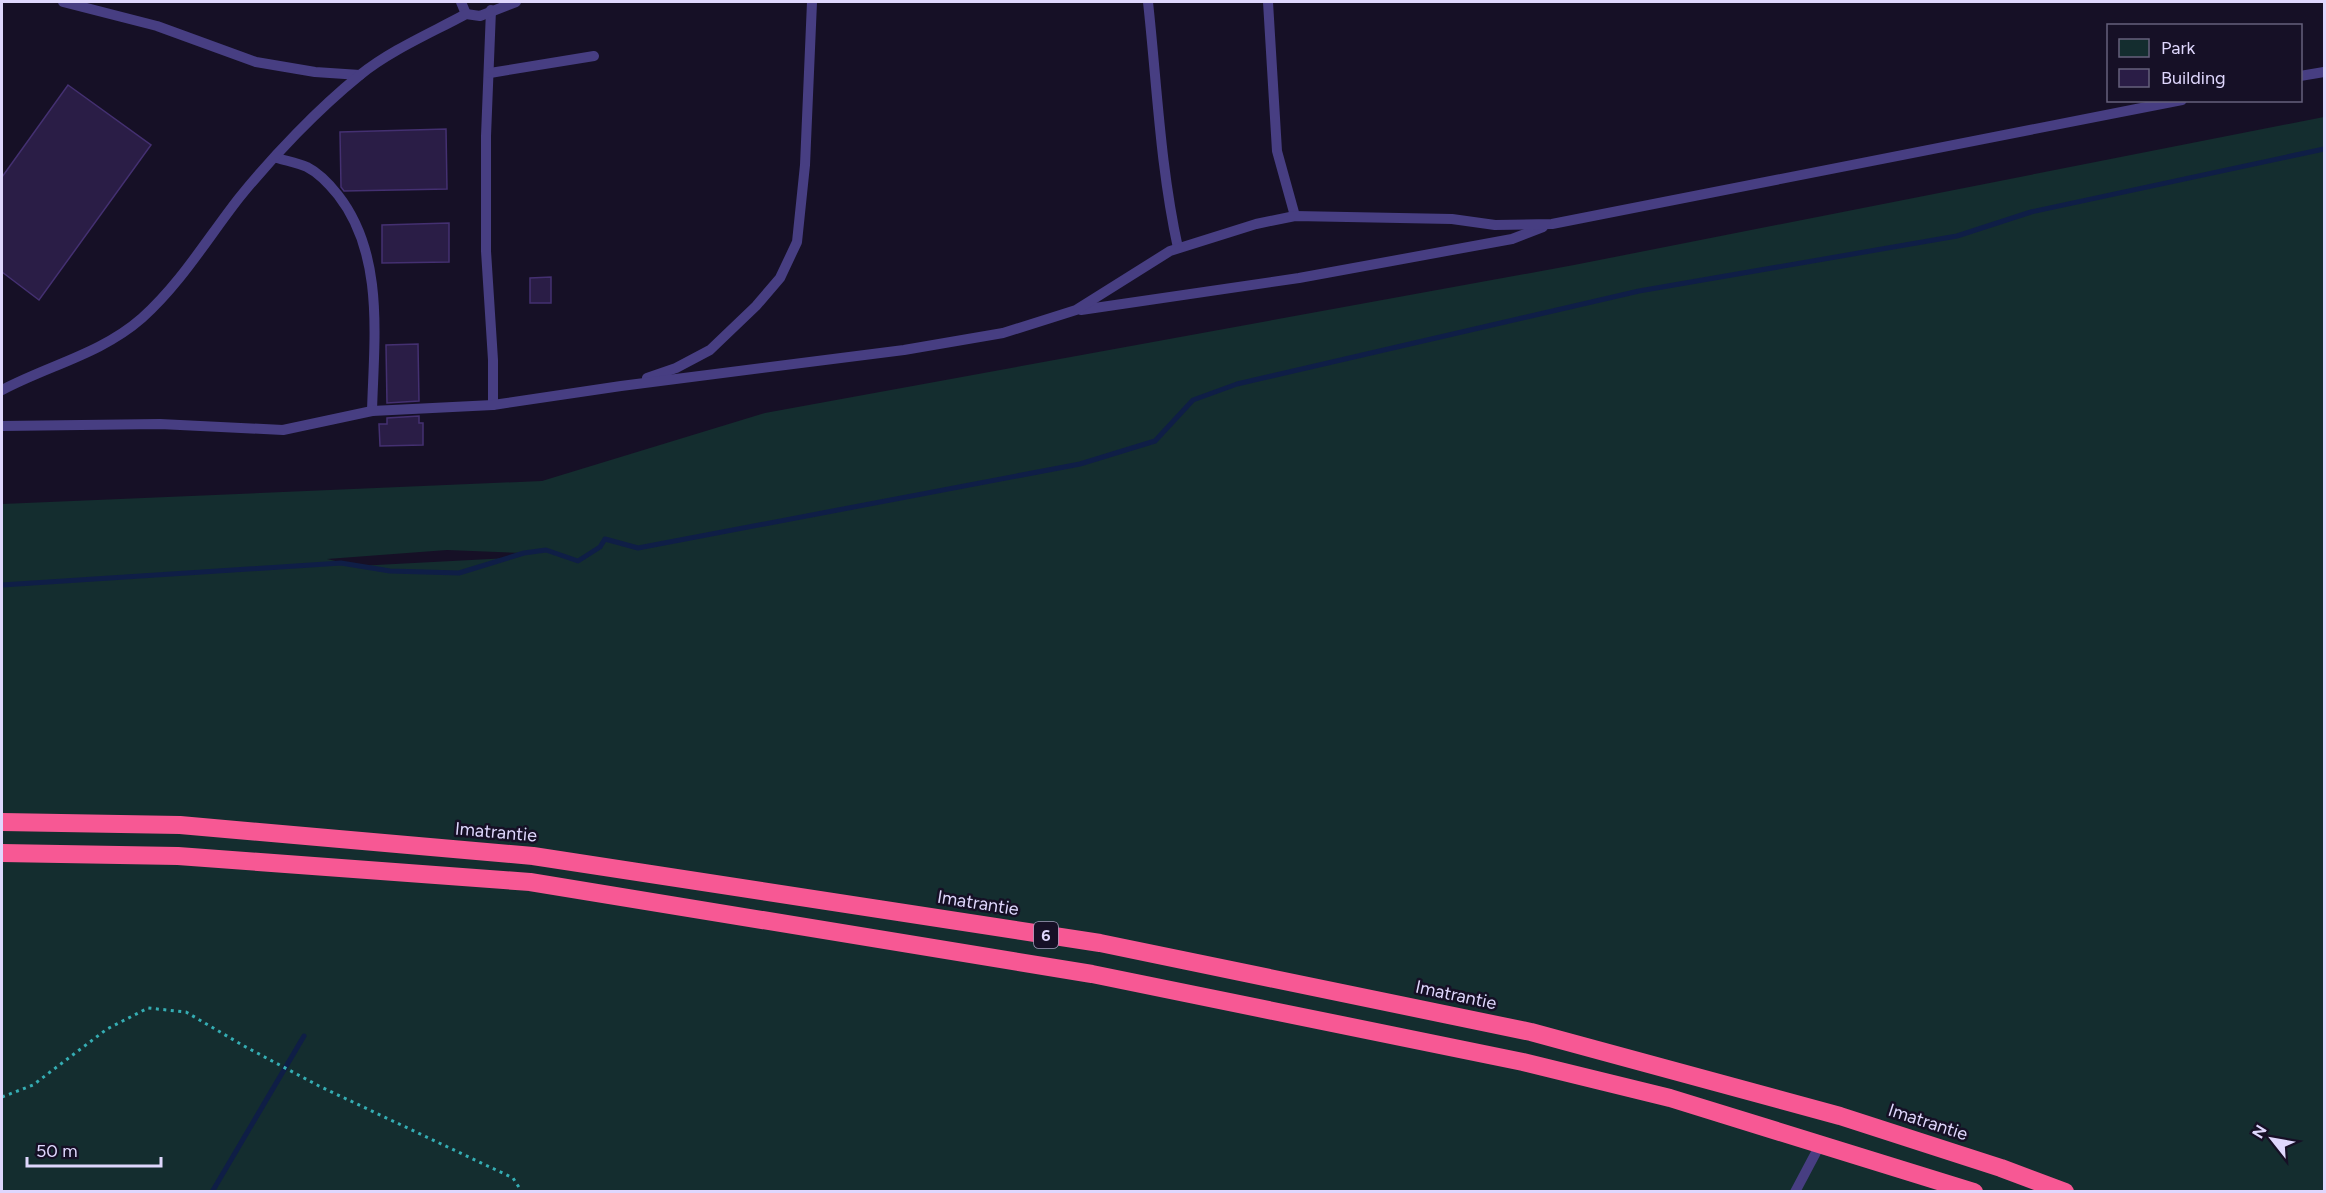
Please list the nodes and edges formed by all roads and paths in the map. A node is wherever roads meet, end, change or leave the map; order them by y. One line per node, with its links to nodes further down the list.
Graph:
1 (63, 2): 12 (lane)
2 (461, 2): 8 (lane)
3 (516, 2): 7 (lane)
4 (812, 2): 20 (lane)
5 (1148, 2): 18 (lane)
6 (1268, 2): 16 (lane)
7 (491, 10): 8 (lane); 11 (lane)
8 (466, 14): 12 (lane)
9 (594, 56): 11 (lane)
10 (2325, 72): 13 (lane)
11 (490, 73): 22 (lane)
12 (360, 75): 15 (lane)
13 (2302, 76)
14 (2172, 102): 17 (lane)
15 (277, 158): 21 (lane); 23 (lane)
16 (1295, 216): 17 (lane); 18 (lane)
17 (1552, 224): 19 (lane)
18 (1178, 248): 19 (lane)
19 (1076, 310): 20 (lane)
20 (621, 386): 22 (lane)
21 (2, 390)
22 (493, 405): 23 (lane)
23 (372, 411): 24 (lane)
24 (2, 426)
25 (2, 822): 32 (highway, Imatrantie / 6)
26 (2, 853): 28 (highway, 6)
27 (2, 1097): 29 (path)
28 (1821, 1143): 30 (lane); 31 (highway, 6)
29 (522, 1191)
30 (1795, 1191)
31 (1974, 1191)
32 (2065, 1191)

